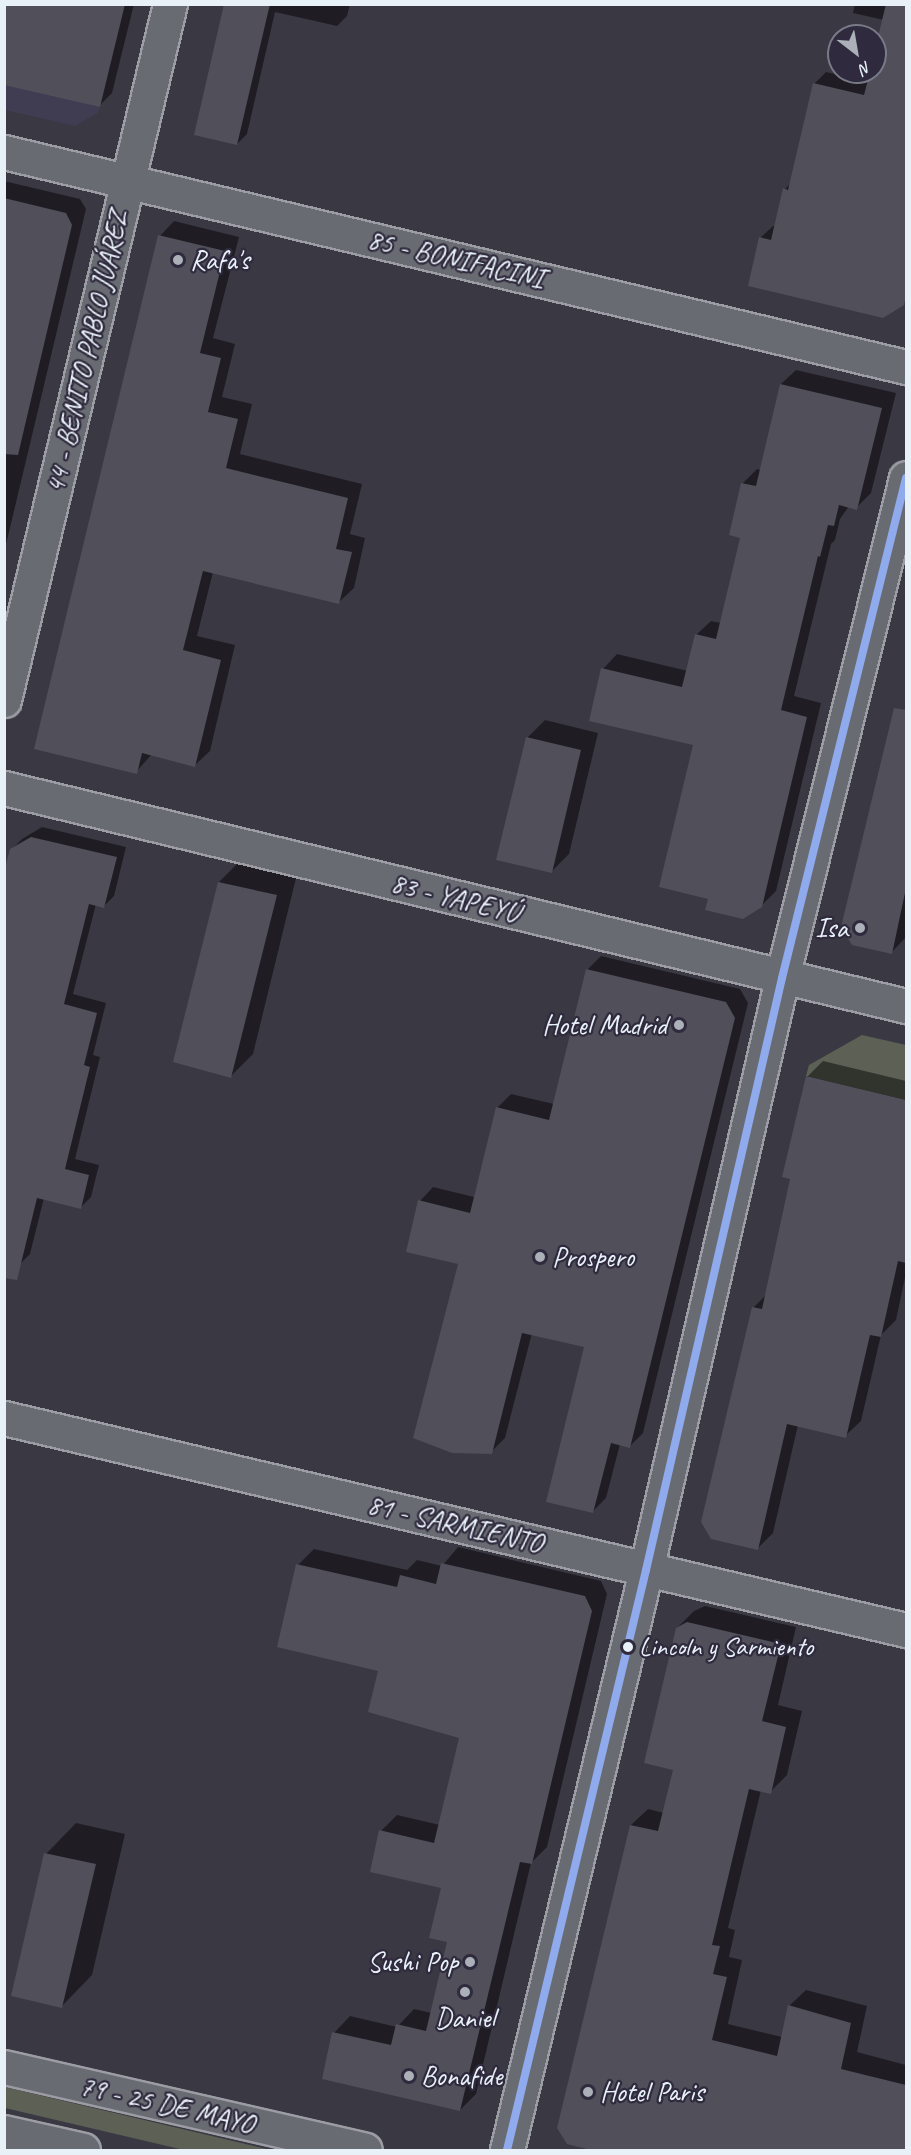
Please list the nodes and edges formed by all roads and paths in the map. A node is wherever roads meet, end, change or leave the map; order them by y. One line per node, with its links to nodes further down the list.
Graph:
1 (170, 4): 3 (street, 44 - BENITO PABLO JUÁREZ)
2 (4, 152): 3 (street, 85 - BONIFACINI)
3 (128, 181): 4 (street, 85 - BONIFACINI); 6 (street, 44 - BENITO PABLO JUÁREZ)
4 (906, 367)
5 (906, 478): 8 (street)
6 (4, 700)
7 (4, 788): 8 (street, 83 - YAPEYÚ)
8 (782, 978): 9 (street, 83 - YAPEYÚ); 11 (street)
9 (906, 1006)
10 (4, 1418): 11 (street, 81 - SARMIENTO)
11 (646, 1570): 12 (street, 81 - SARMIENTO); 17 (street)
12 (906, 1630)
13 (4, 2067): 16 (street, 79 - 25 DE MAYO)
14 (4, 2132): 15 (street)
15 (83, 2151)
16 (364, 2151)
17 (507, 2151)

